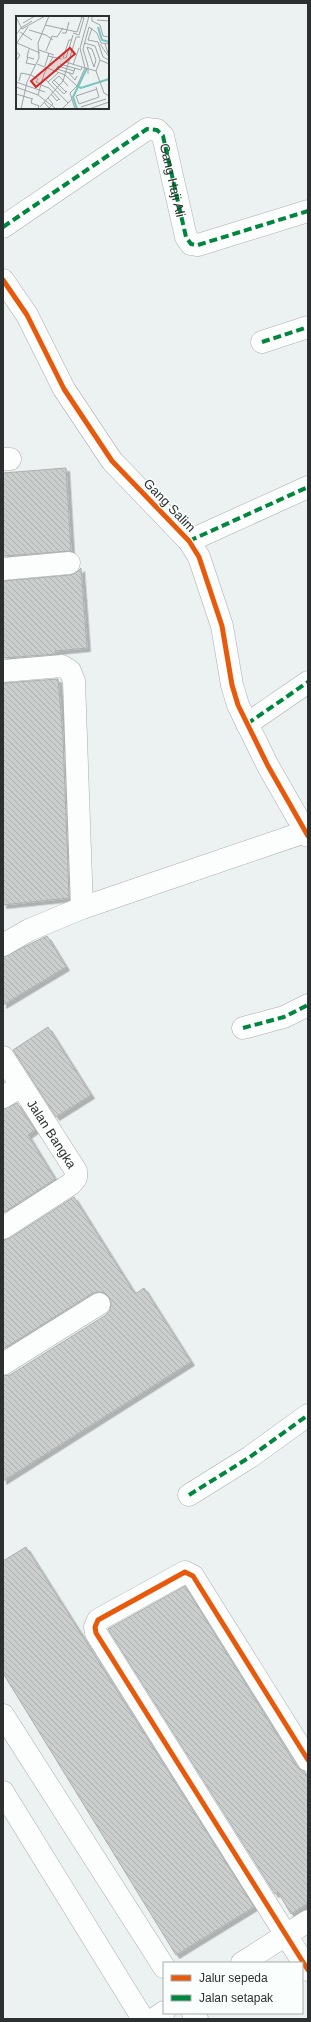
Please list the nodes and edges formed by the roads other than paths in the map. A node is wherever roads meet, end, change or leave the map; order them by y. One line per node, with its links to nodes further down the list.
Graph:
1 (308, 210): 2 (street, Gang Haji Ali)
2 (3, 227)
3 (3, 280): 7 (street, Gang Salim)
4 (308, 327): 5 (street)
5 (262, 342)
6 (308, 487): 7 (street)
7 (189, 541): 12 (street, Gang Salim)
8 (69, 563): 9 (street)
9 (3, 569)
10 (3, 671): 14 (street)
11 (308, 682): 12 (street)
12 (248, 724): 13 (street, Gang Salim)
13 (307, 833): 14 (street)
14 (82, 908): 15 (street)
15 (3, 945)
16 (308, 1005): 17 (street)
17 (243, 1028)
18 (3, 1057): 19 (street, Jalan Bangka)
19 (12, 1092): 20 (street, Jalan Bangka)
20 (3, 1228)
21 (99, 1304): 22 (street)
22 (3, 1364)
23 (308, 1415): 24 (street)
24 (189, 1495)
25 (3, 1715): 32 (street)
26 (308, 1760): 29 (street)
27 (3, 1792): 34 (street)
28 (308, 1921): 29 (street)
29 (286, 1935): 30 (street); 31 (street)
30 (244, 1962)
31 (303, 1962)
32 (163, 1965)
33 (163, 2013): 35 (street)
34 (143, 2019)
35 (154, 2019)

